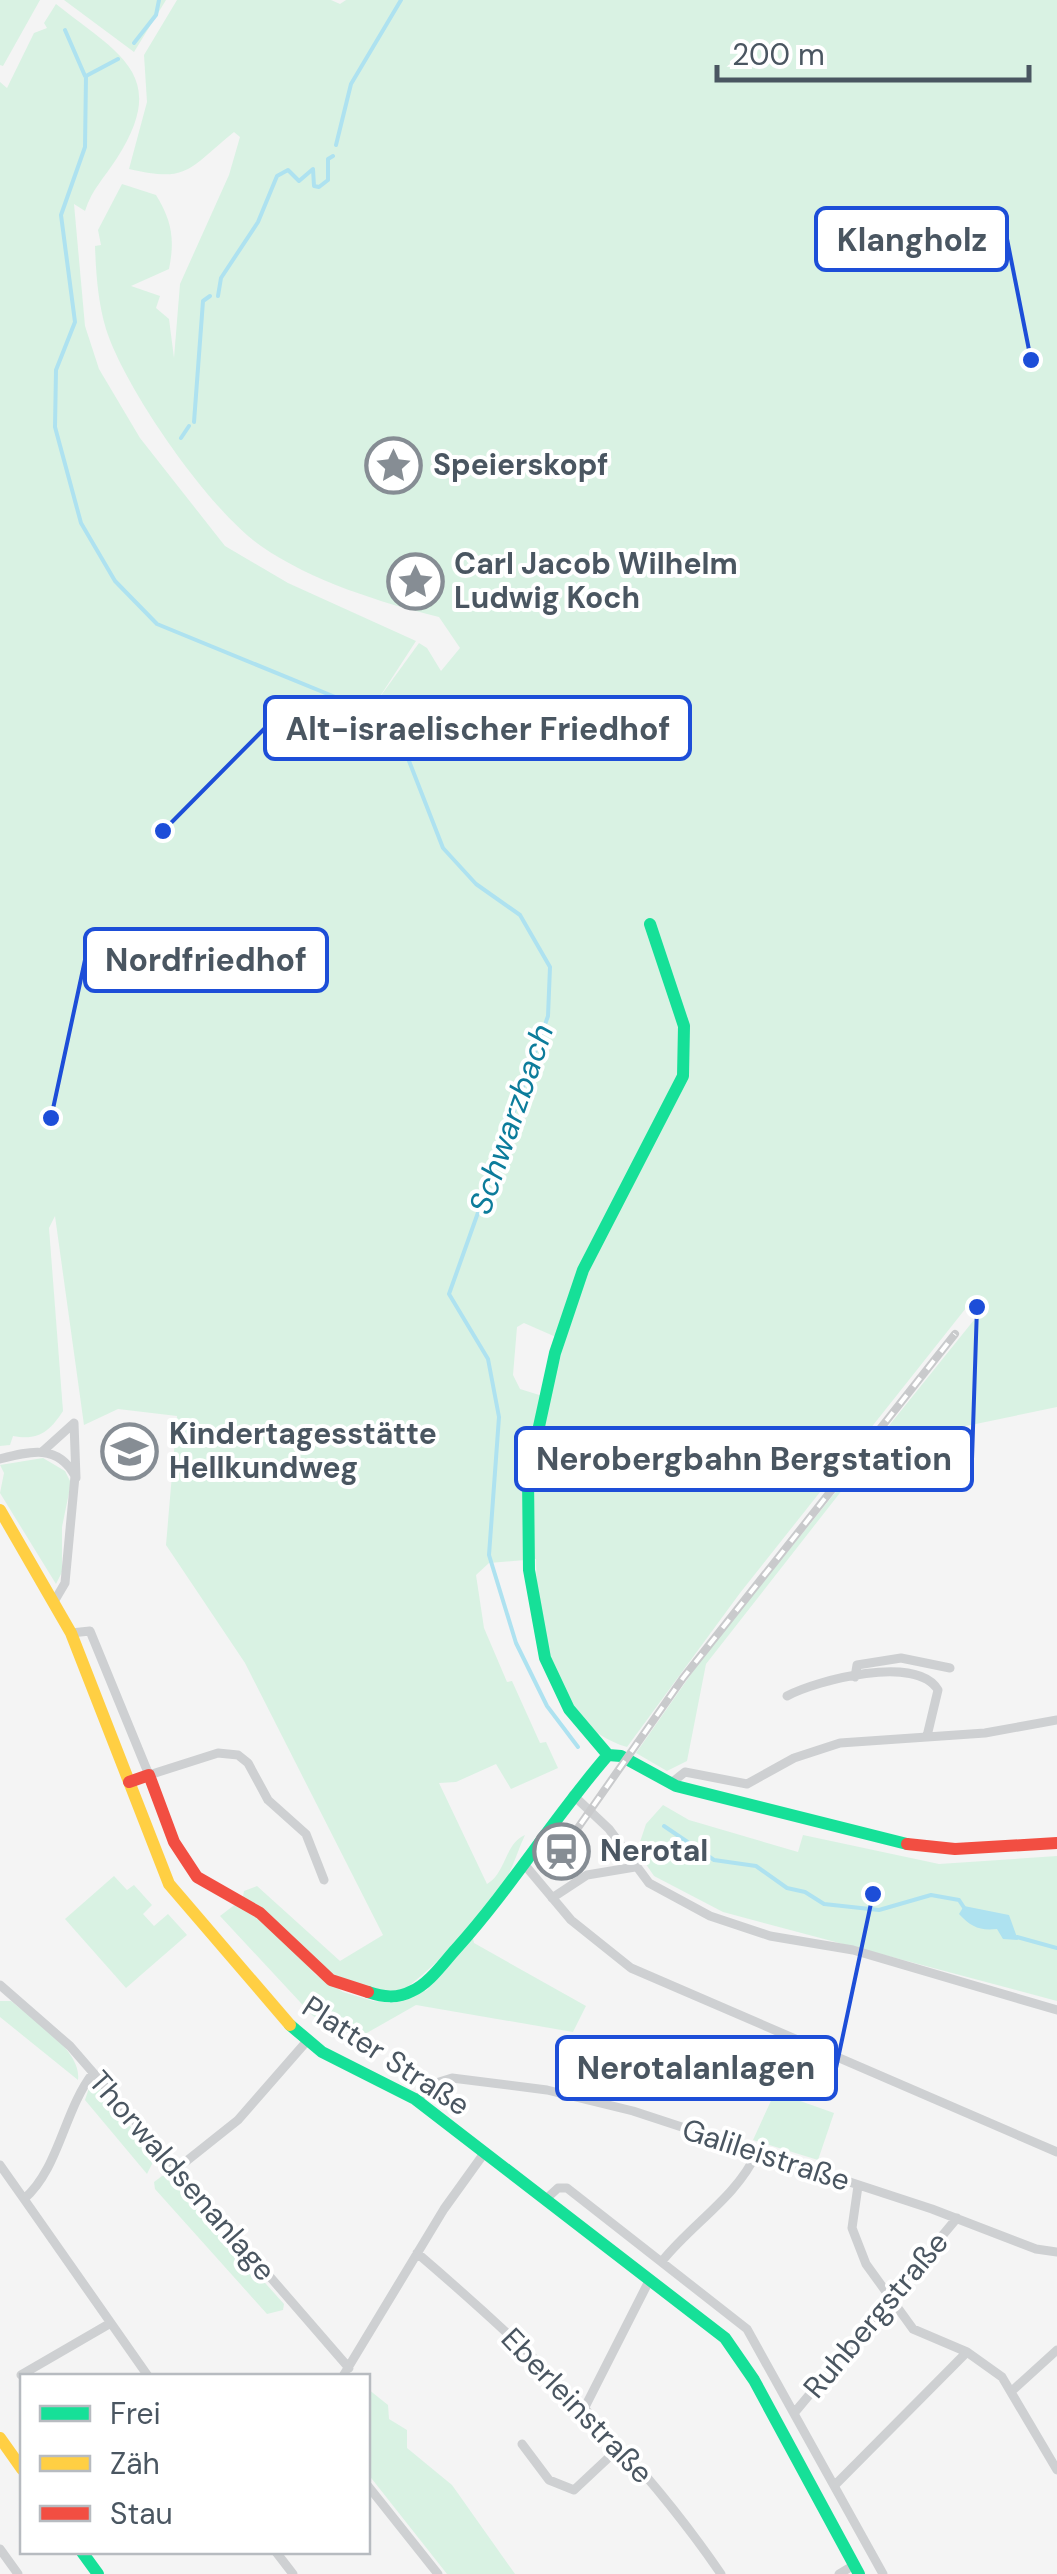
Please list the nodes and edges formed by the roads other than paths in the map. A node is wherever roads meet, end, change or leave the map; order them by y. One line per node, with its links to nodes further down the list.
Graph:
1 (650, 924): 13 (street)
2 (43, 1451): 3 (street); 4 (street); 4 (street)
3 (0, 1458)
4 (76, 1480): 6 (street)
5 (0, 1510): 6 (street, Platter Straße)
6 (55, 1600): 7 (street, Platter Straße)
7 (71, 1633): 14 (street, Platter Straße); 15 (street, Platter Straße)
8 (950, 1668): 9 (street)
9 (855, 1677): 10 (street); 12 (street)
10 (787, 1696)
11 (1057, 1720): 12 (street)
12 (927, 1736): 16 (street)
13 (608, 1755): 16 (street); 17 (street)
14 (149, 1775): 15 (street); 19 (street); 21 (street)
15 (129, 1782): 25 (street, Platter Straße)
16 (670, 1784): 18 (street)
17 (572, 1795): 19 (street); 20 (street)
18 (1057, 1843)
19 (524, 1864): 22 (street)
20 (636, 1867): 22 (street); 24 (street)
21 (324, 1880)
22 (552, 1898): 29 (street)
23 (1, 1987): 26 (street, Thorwaldsenanlage)
24 (1057, 2010)
25 (307, 2041): 27 (street, Platter Straße); 32 (street)
26 (93, 2073): 32 (street, Thorwaldsenanlage); 34 (street)
27 (416, 2100): 28 (street, Platter Straße); 30 (street, Galileistraße)
28 (485, 2152): 35 (street, Platter Straße); 38 (street)
29 (1057, 2152)
30 (756, 2154): 33 (street, Galileistraße); 39 (street)
31 (0, 2165): 34 (street)
32 (174, 2171): 45 (street, Thorwaldsenanlage)
33 (858, 2186): 36 (street, Galileistraße); 41 (street)
34 (24, 2199): 42 (street)
35 (546, 2199): 39 (street); 40 (street, Platter Straße)
36 (956, 2218): 37 (street, Galileistraße); 41 (street, Ruhbergstraße)
37 (1057, 2252)
38 (418, 2253): 45 (street); 49 (street, Eberleinstraße)
39 (663, 2260): 50 (street)
40 (650, 2279): 49 (street); 60 (street, Platter Straße)
41 (890, 2298): 44 (street); 50 (street, Ruhbergstraße)
42 (109, 2324): 46 (street); 47 (street)
43 (1057, 2350): 48 (street)
44 (967, 2352): 48 (street); 56 (street)
45 (346, 2372)
46 (23, 2374)
47 (146, 2374)
48 (1013, 2390): 55 (street)
49 (586, 2407): 53 (street, Eberleinstraße)
50 (795, 2412): 56 (street)
51 (0, 2438): 54 (street)
52 (522, 2444): 53 (street)
53 (621, 2446): 64 (street, Eberleinstraße)
54 (20, 2466)
55 (1057, 2470)
56 (835, 2485): 66 (street)
57 (370, 2489): 63 (street)
58 (0, 2549): 61 (street)
59 (278, 2554): 62 (street)
60 (856, 2569): 65 (street)
61 (18, 2574)
62 (293, 2574)
63 (438, 2574)
64 (721, 2574)
65 (839, 2574)
66 (883, 2574)

